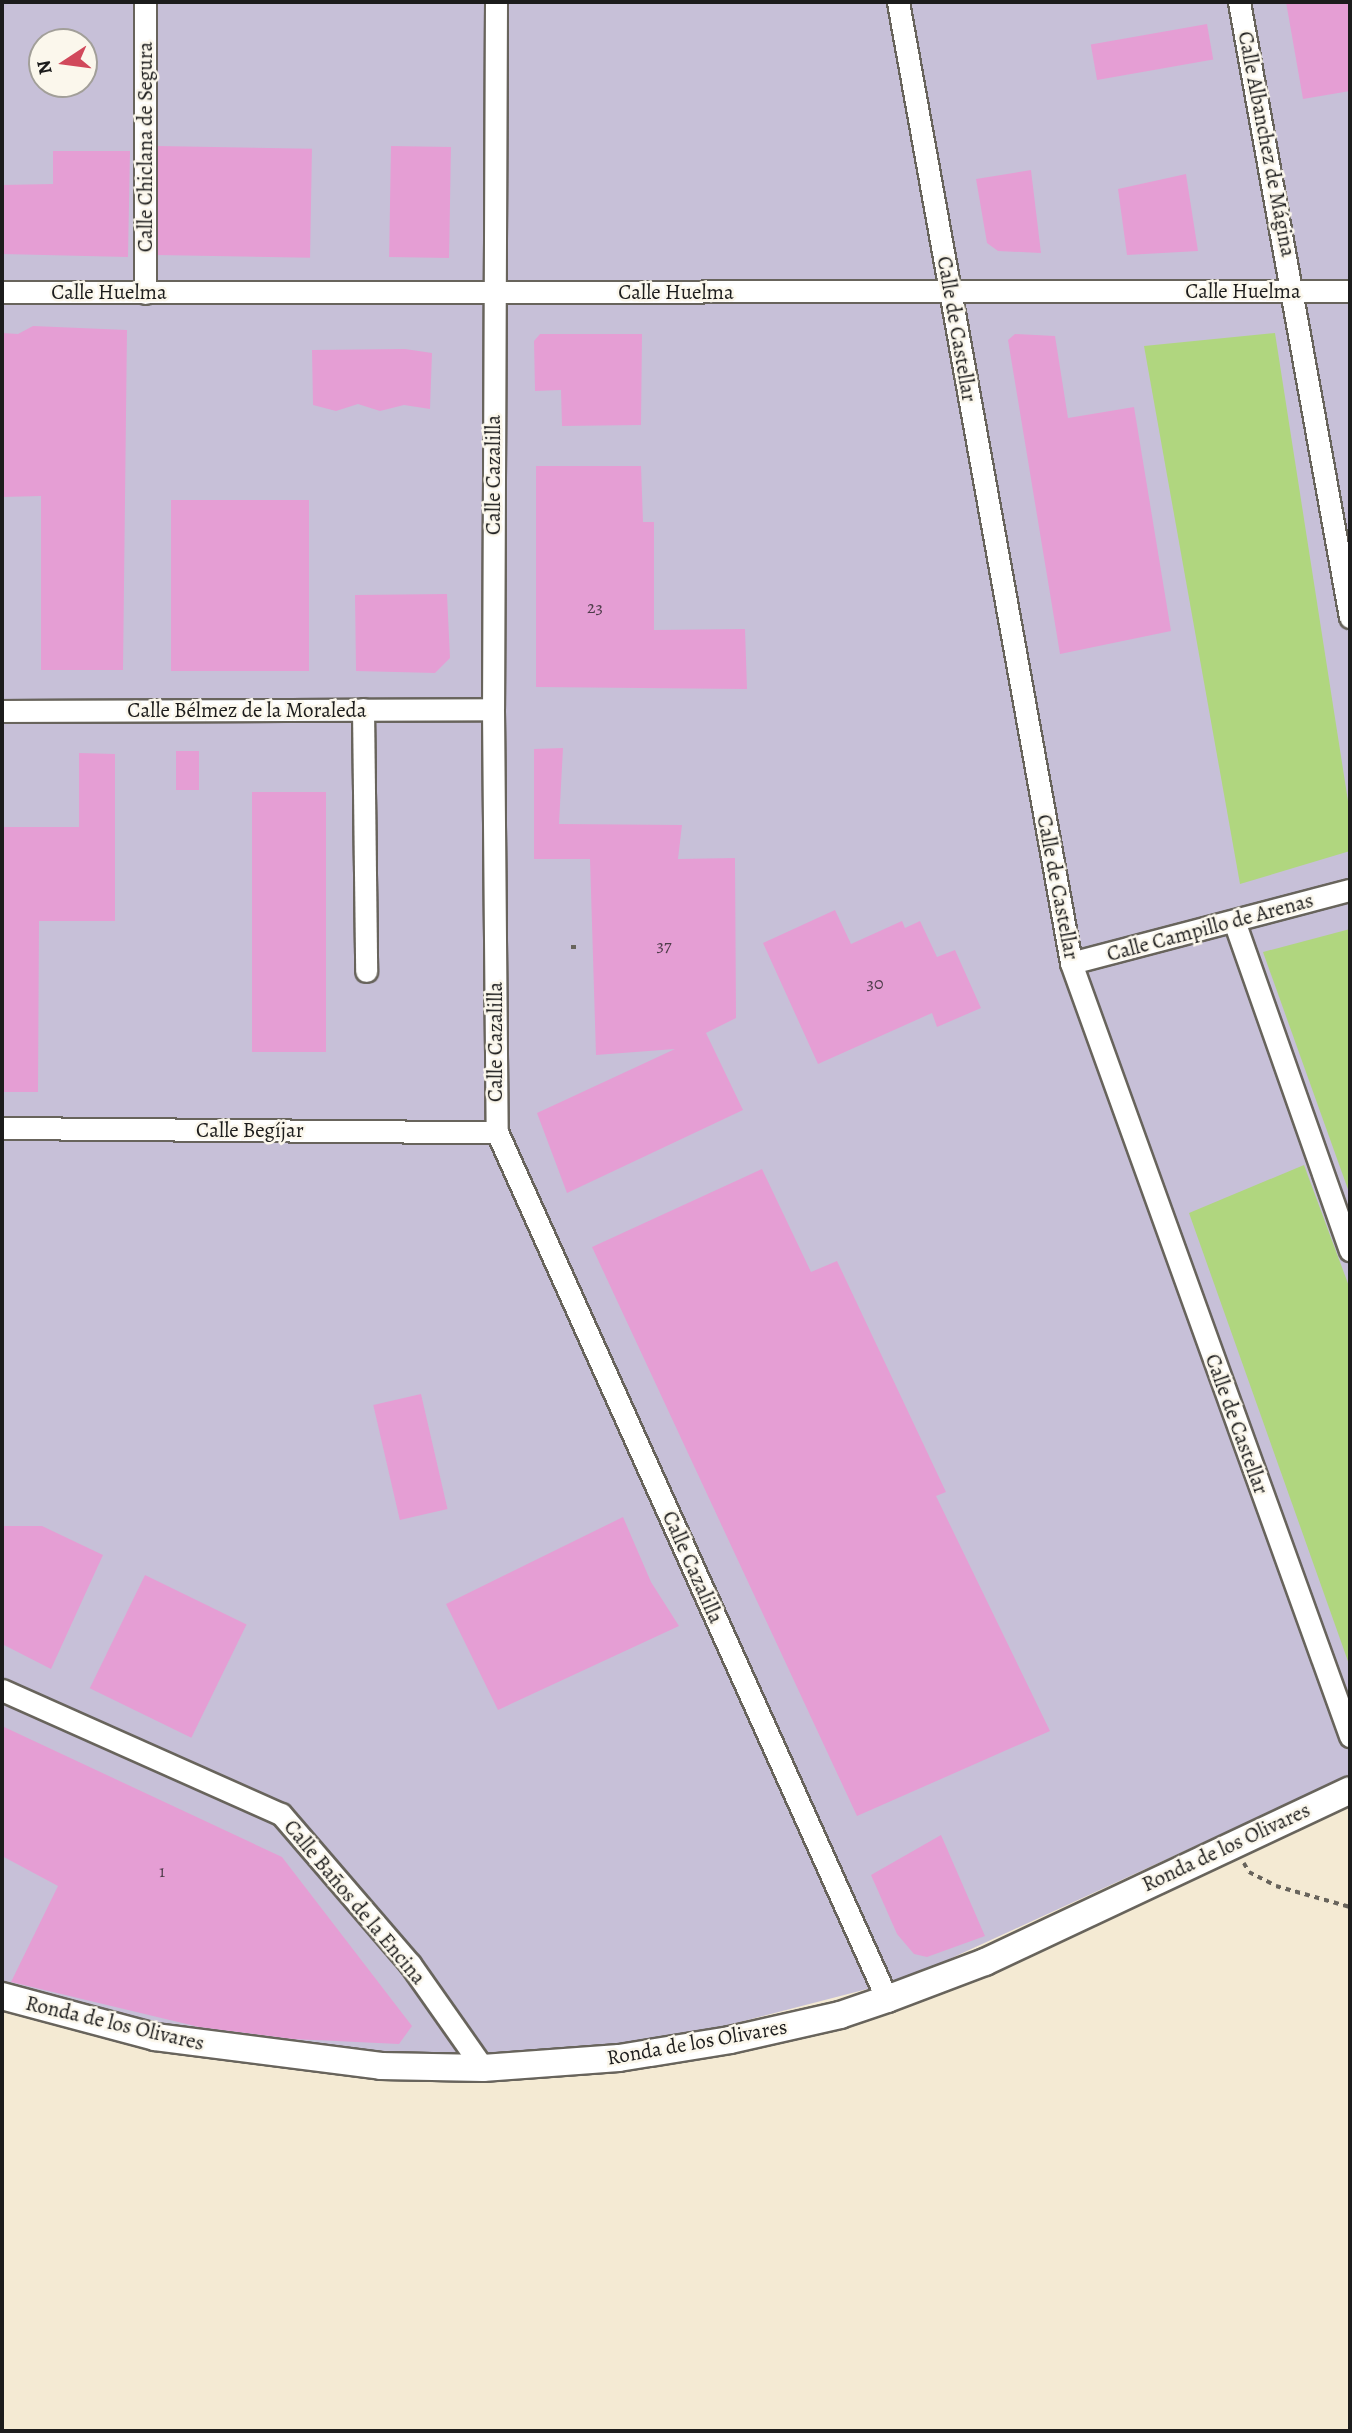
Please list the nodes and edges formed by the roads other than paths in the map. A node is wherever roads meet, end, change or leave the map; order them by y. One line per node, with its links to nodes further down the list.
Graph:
1 (145, 2): 9 (street, Calle Chiclana de Segura)
2 (496, 2): 5 (street, Calle Cazalilla)
3 (898, 2): 10 (street, Calle de Castellar)
4 (1239, 2): 6 (street, Calle Albanchez de Mágina)
5 (493, 291): 9 (street, Calle Huelma); 10 (street, Calle Huelma); 13 (street, Calle Cazalilla)
6 (1295, 291): 7 (street, Calle Huelma); 10 (street, Calle Huelma); 11 (street, Calle Albanchez de Mágina)
7 (1350, 291)
8 (2, 292): 9 (street, Calle Huelma)
9 (145, 293)
10 (950, 293): 17 (street, Calle de Castellar)
11 (1350, 617)
12 (363, 709): 13 (street, Calle Bélmez de la Moraleda); 14 (street, Calle Bélmez de la Moraleda); 18 (street)
13 (493, 709): 20 (street, Calle Cazalilla)
14 (2, 711)
15 (1350, 890): 16 (street, Calle Campillo de Arenas)
16 (1234, 921): 17 (street, Calle Campillo de Arenas); 21 (street)
17 (1071, 963): 23 (street, Calle de Castellar)
18 (366, 971)
19 (2, 1128): 20 (street, Calle Begíjar)
20 (497, 1132): 26 (street, Calle Cazalilla)
21 (1350, 1250)
22 (2, 1690): 27 (street, Calle Baños de la Encina)
23 (1350, 1736)
24 (1350, 1790): 26 (main road, Ronda de los Olivares)
25 (2, 1996): 27 (main road, Ronda de los Olivares)
26 (887, 1998): 27 (main road, Ronda de los Olivares)
27 (483, 2068)

